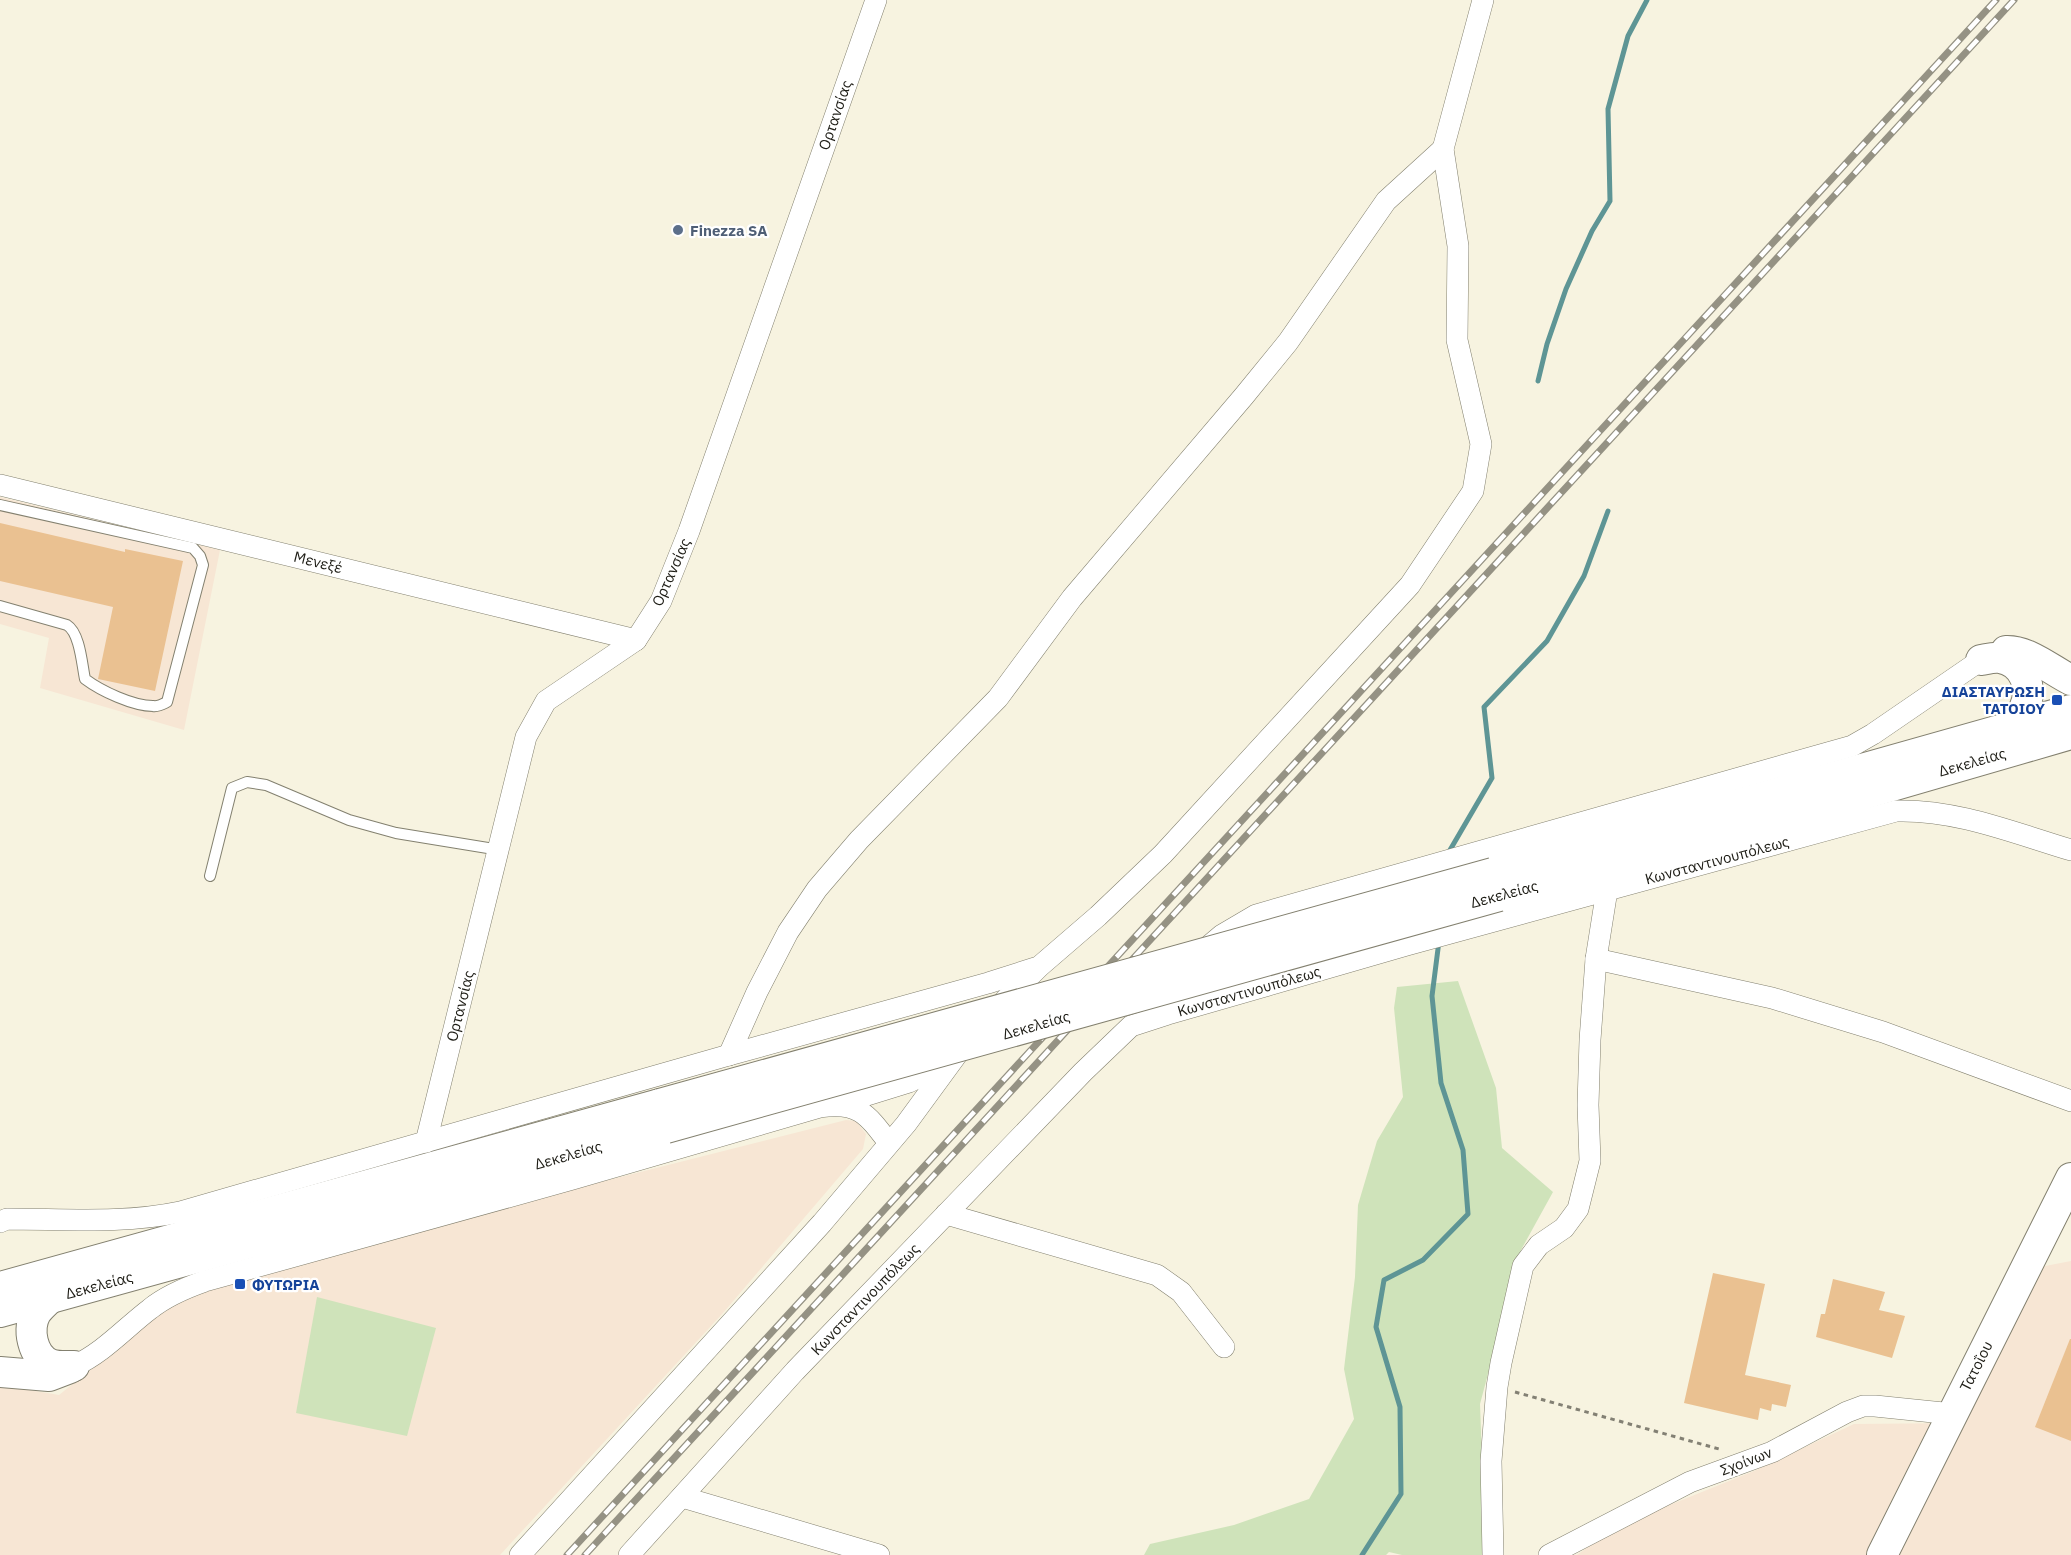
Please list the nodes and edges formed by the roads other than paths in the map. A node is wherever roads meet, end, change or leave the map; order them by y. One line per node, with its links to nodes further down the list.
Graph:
1 (876, 0): 7 (street, Ορτανσίας)
2 (1483, 0): 3 (street)
3 (1443, 148): 20 (street); 23 (street)
4 (0, 484): 7 (street, Μενεξέ)
5 (0, 505): 6 (lane)
6 (0, 606)
7 (636, 640): 13 (street, Ορτανσίας)
8 (1981, 660): 9 (main road); 11 (main road); 15 (street)
9 (2071, 680)
10 (2071, 710): 11 (main road, Δεκελείας)
11 (2004, 729): 15 (main road, Δεκελείας)
12 (2071, 734): 15 (main road, Δεκελείας)
13 (500, 850): 16 (lane); 28 (street, Ορτανσίας)
14 (2071, 850): 17 (street, Κωνσταντινουπόλεως)
15 (1493, 873): 19 (street); 27 (main road, Δεκελείας, bridge)
16 (210, 876)
17 (1607, 890): 18 (street); 21 (street, Κωνσταντινουπόλεως)
18 (1596, 959): 25 (street); 44 (street)
19 (1191, 961): 21 (street); 22 (street)
20 (1040, 966): 23 (street); 24 (street)
21 (1228, 997): 22 (street, Κωνσταντινουπόλεως)
22 (1131, 1026): 31 (street, Κωνσταντινουπόλεως)
23 (729, 1055): 28 (street)
24 (953, 1061): 26 (street); 29 (street)
25 (2071, 1101)
26 (838, 1104): 29 (street); 37 (street)
27 (663, 1116): 33 (main road, Δεκελείας); 34 (main road, Δεκελείας)
28 (426, 1142): 32 (street)
29 (888, 1143): 41 (street)
30 (2071, 1178): 39 (main road, Τατοΐου)
31 (946, 1214): 36 (street); 40 (street, Κωνσταντινουπόλεως)
32 (0, 1222)
33 (8, 1281)
34 (49, 1299): 35 (main road, Δεκελείας); 37 (main road)
35 (0, 1312)
36 (1224, 1347)
37 (74, 1366): 38 (main road)
38 (0, 1372)
39 (1953, 1414): 45 (street, Σχοίνων); 46 (main road, Τατοΐου)
40 (682, 1497): 42 (street, Κωνσταντινουπόλεως); 43 (street)
41 (520, 1555)
42 (629, 1555)
43 (879, 1555)
44 (1493, 1555)
45 (1549, 1555)
46 (1882, 1555)

